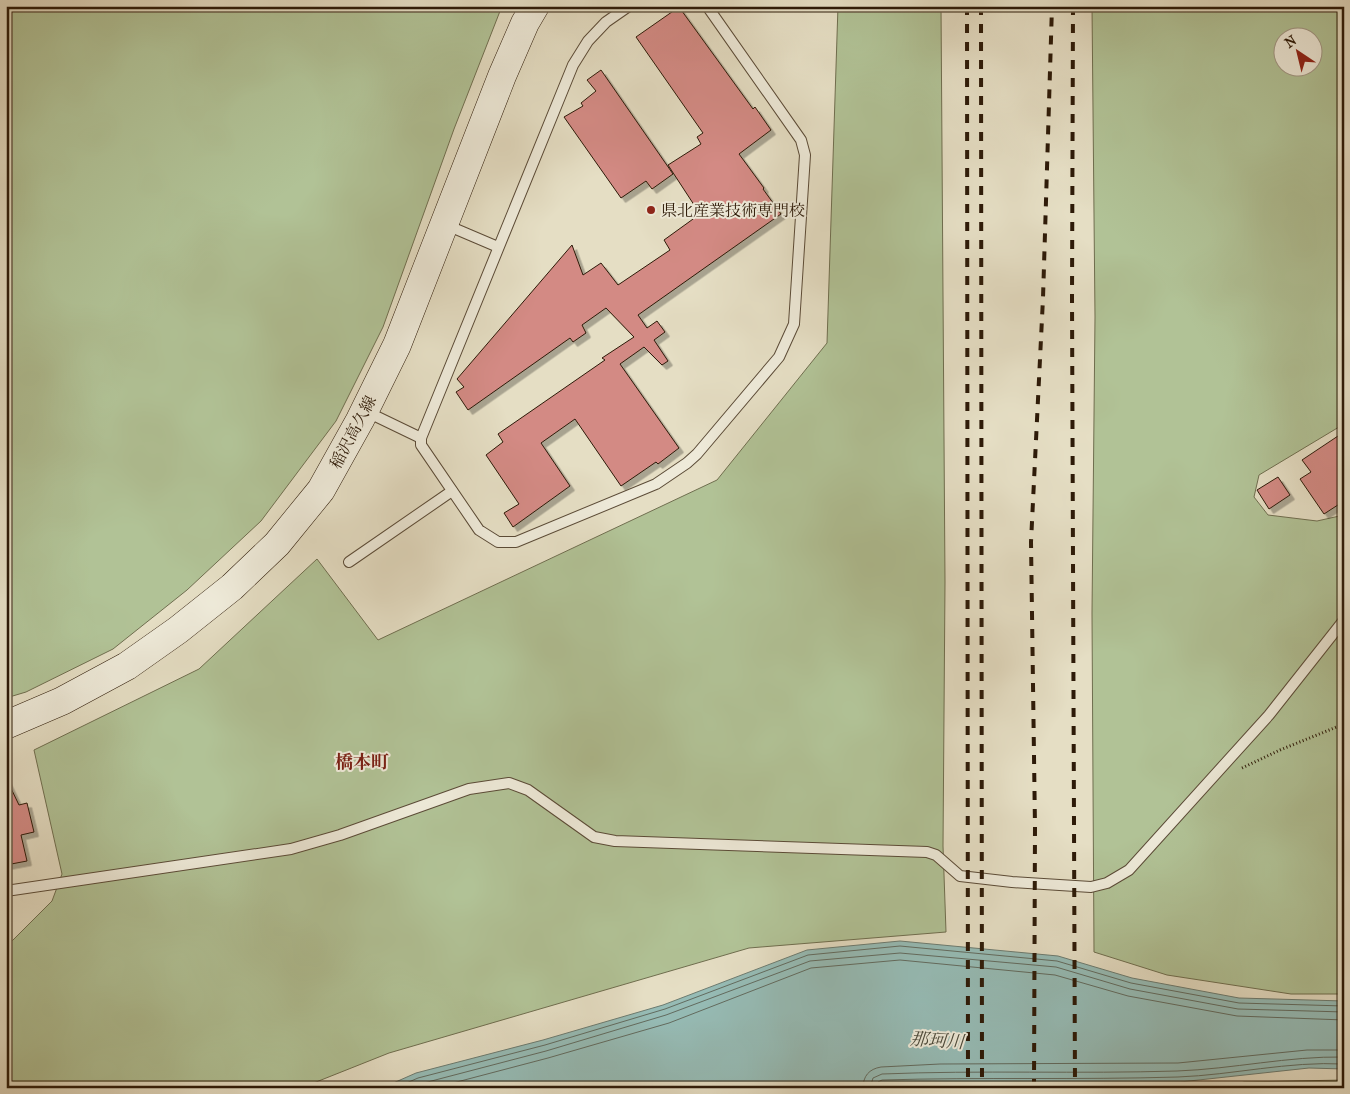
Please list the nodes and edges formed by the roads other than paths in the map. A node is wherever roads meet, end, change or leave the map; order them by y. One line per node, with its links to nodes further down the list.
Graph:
1 (535, 6): 4 (main road, 稲沢高久線)
2 (629, 6): 5 (lane)
3 (707, 6): 8 (lane)
4 (444, 224): 5 (lane); 6 (main road, 稲沢高久線)
5 (498, 247): 7 (lane)
6 (364, 411): 7 (lane); 11 (main road, 稲沢高久線)
7 (421, 438): 8 (lane)
8 (452, 491): 9 (lane)
9 (349, 562)
10 (1344, 620): 12 (lane)
11 (6, 725)
12 (6, 891)

